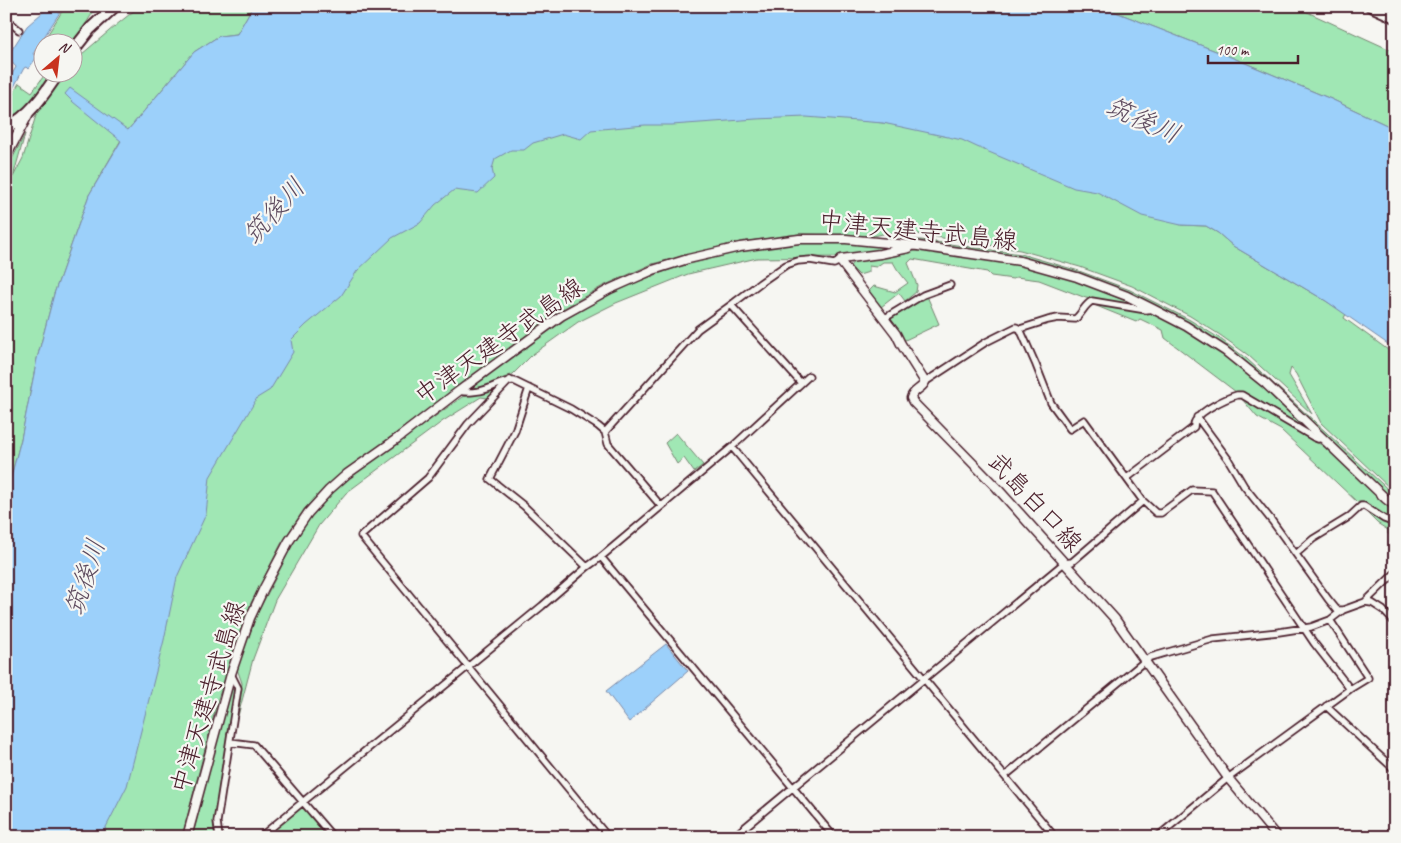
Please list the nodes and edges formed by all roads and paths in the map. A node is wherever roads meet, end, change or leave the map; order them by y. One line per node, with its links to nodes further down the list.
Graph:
1 (115, 6): 3 (highway)
2 (1371, 6): 4 (highway)
3 (105, 10): 7 (highway)
4 (1395, 17)
5 (6, 20): 6 (street)
6 (19, 30)
7 (82, 39)
8 (53, 82): 9 (highway)
9 (28, 114): 10 (highway); 11 (main road)
10 (6, 128)
11 (6, 156)
12 (918, 246): 13 (main road); 16 (main road, 中津天建寺武島線); 24 (main road, 中津天建寺武島線)
13 (840, 261): 15 (street); 17 (main road)
14 (950, 286): 17 (street)
15 (731, 305): 22 (street); 26 (street)
16 (1153, 309): 18 (street); 27 (main road, 中津天建寺武島線)
17 (885, 318): 21 (main road)
18 (1020, 329): 21 (street); 29 (street)
19 (809, 376): 22 (street)
20 (510, 380): 23 (street); 24 (street); 45 (street)
21 (925, 382): 36 (main road, 武島白口線)
22 (801, 383): 28 (street)
23 (529, 388): 26 (street); 37 (street)
24 (459, 391): 46 (main road, 中津天建寺武島線)
25 (1197, 418): 27 (street); 29 (street); 34 (street)
26 (605, 432): 31 (street)
27 (1322, 438): 32 (main road, 中津天建寺武島線)
28 (732, 447): 31 (street); 47 (street)
29 (1127, 478): 30 (street)
30 (1143, 501): 36 (street); 43 (street)
31 (661, 506): 35 (street)
32 (1395, 506)
33 (1395, 523): 34 (street)
34 (1296, 554): 40 (street)
35 (601, 557): 37 (street); 54 (street)
36 (1064, 563): 44 (main road, 武島白口線); 47 (street)
37 (587, 567): 45 (street)
38 (1395, 573): 39 (street)
39 (1366, 602): 40 (street); 42 (street)
40 (1343, 610): 41 (street)
41 (1330, 620): 43 (street); 48 (street)
42 (1395, 623)
43 (1305, 628): 44 (street); 48 (street)
44 (1146, 660): 52 (street); 53 (main road, 武島白口線)
45 (468, 666): 55 (street); 60 (street)
46 (230, 674): 50 (street); 56 (main road, 中津天建寺武島線)
47 (924, 677): 52 (street); 54 (street)
48 (1350, 689): 49 (street)
49 (1326, 706): 51 (street); 53 (street)
50 (230, 742): 55 (street); 57 (street)
51 (1395, 770)
52 (1005, 776): 63 (street)
53 (1228, 778): 64 (street); 65 (main road, 武島白口線)
54 (794, 787): 61 (street); 62 (street)
55 (304, 801): 58 (street); 59 (street)
56 (187, 837)
57 (218, 837)
58 (260, 837)
59 (334, 837)
60 (608, 837)
61 (733, 837)
62 (834, 837)
63 (1055, 837)
64 (1157, 837)
65 (1277, 837)

